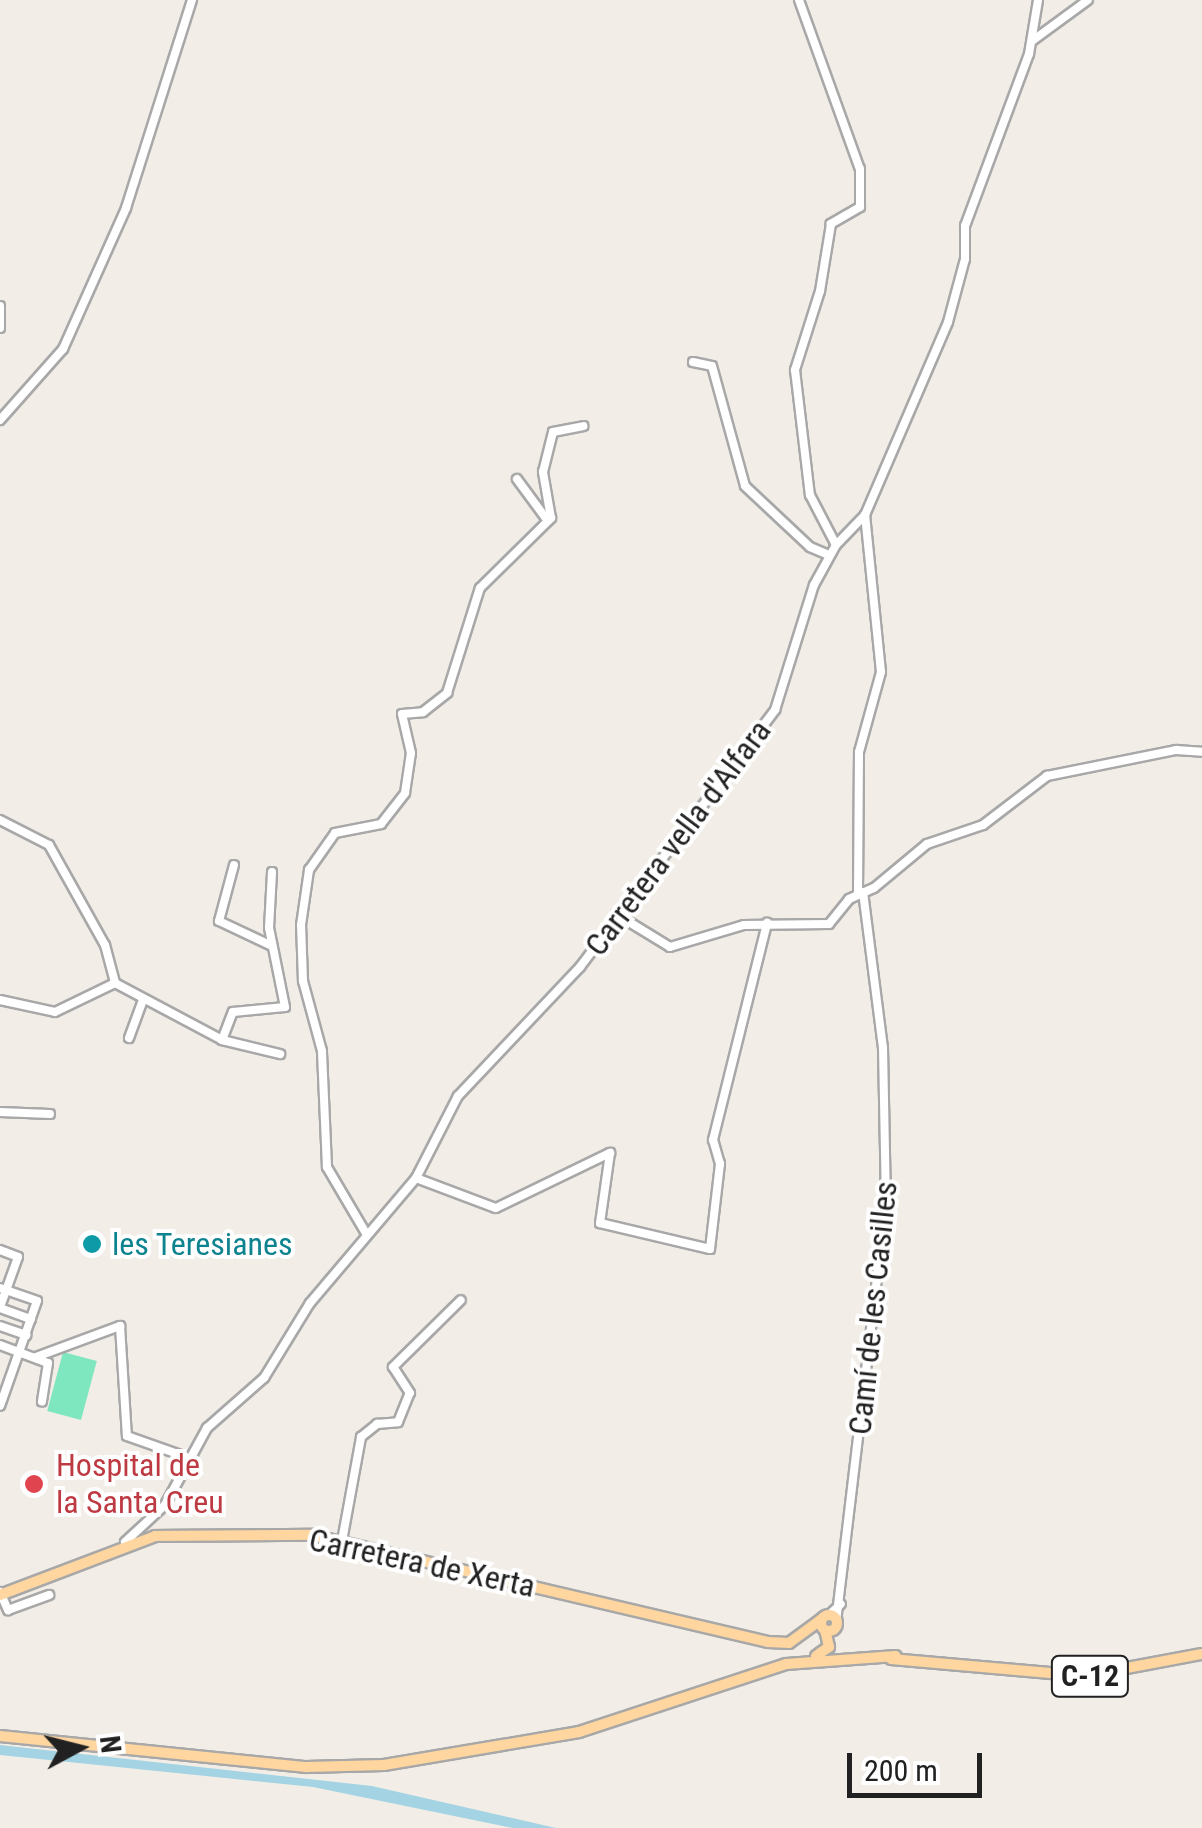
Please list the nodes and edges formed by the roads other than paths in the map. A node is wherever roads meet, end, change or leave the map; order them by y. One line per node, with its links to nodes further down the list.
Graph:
1 (192, 0): 9 (street)
2 (798, 0): 14 (street)
3 (1038, 0): 5 (street, Carretera vella d'Alfara)
4 (1088, 0): 5 (street)
5 (1032, 40): 12 (street, Carretera vella d'Alfara)
6 (0, 306): 7 (street)
7 (0, 328)
8 (693, 362): 15 (street)
9 (0, 420)
10 (583, 426): 13 (street)
11 (518, 479): 13 (street)
12 (865, 515): 14 (street, Carretera vella d'Alfara); 20 (street, Camí de les Casilles)
13 (548, 521): 33 (street)
14 (836, 546): 15 (street, Carretera vella d'Alfara)
15 (829, 555): 21 (street, Carretera vella d'Alfara)
16 (1202, 752): 20 (street)
17 (0, 820): 24 (street)
18 (234, 866): 23 (street)
19 (272, 872): 23 (street)
20 (860, 893): 22 (street); 56 (street, Camí de les Casilles)
21 (616, 914): 22 (street); 32 (street, Carretera vella d'Alfara)
22 (767, 923): 32 (street)
23 (272, 946): 28 (street)
24 (115, 983): 25 (street); 26 (street)
25 (0, 1000)
26 (144, 1000): 27 (street); 28 (street)
27 (129, 1038)
28 (222, 1040): 29 (street)
29 (280, 1054)
30 (0, 1112): 31 (street)
31 (50, 1114)
32 (416, 1178): 33 (street, Carretera vella d'Alfara)
33 (367, 1235): 51 (street, Carretera vella d'Alfara)
34 (0, 1250): 36 (street)
35 (0, 1270): 36 (street)
36 (12, 1274): 37 (street)
37 (3, 1289): 39 (street); 40 (street)
38 (461, 1300): 52 (street)
39 (0, 1307): 40 (street)
40 (31, 1319): 42 (street)
41 (0, 1326): 42 (street)
42 (26, 1334): 44 (street)
43 (0, 1346): 44 (street)
44 (20, 1352): 45 (street); 47 (street)
45 (36, 1358): 50 (street); 51 (street)
46 (0, 1364): 47 (street)
47 (14, 1368): 48 (street)
48 (5, 1380): 49 (street)
49 (1, 1401)
50 (42, 1402)
51 (192, 1459): 53 (street, Carretera vella d'Alfara)
52 (342, 1541): 53 (main road, Carretera de Xerta); 56 (main road, Carretera de Xerta)
53 (125, 1542): 54 (main road, Carretera de Xerta)
54 (1, 1594): 55 (street)
55 (48, 1595)
56 (828, 1623): 57 (main road)
57 (832, 1651): 59 (main road, C-12); 60 (main road); 61 (main road); 62 (main road, C-12)
58 (1202, 1654): 59 (main road, C-12)
59 (914, 1659): 60 (main road, C-12)
60 (869, 1660): 61 (main road, C-12)
61 (791, 1668): 62 (main road, C-12)
62 (725, 1685): 63 (main road, C-12)
63 (0, 1736)

